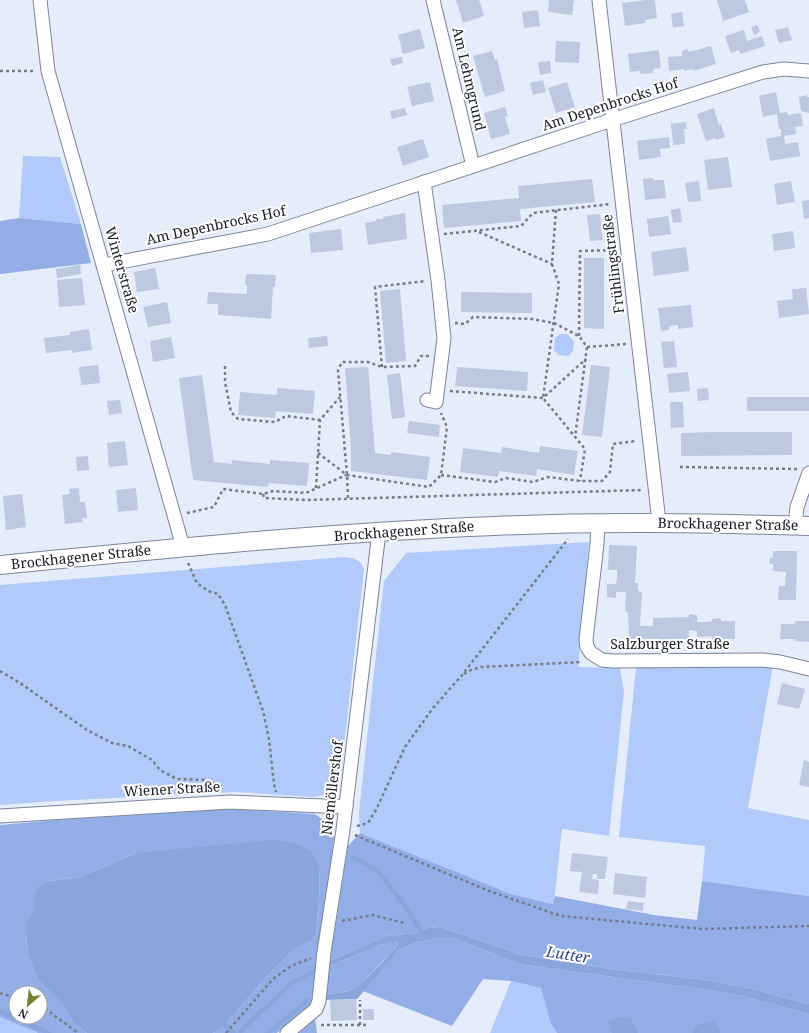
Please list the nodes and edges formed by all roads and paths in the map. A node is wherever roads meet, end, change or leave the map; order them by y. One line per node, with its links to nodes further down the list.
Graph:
1 (40, 0): 5 (street, Winterstraße)
2 (433, 0): 8 (street, Am Lehmgrund)
3 (599, 0): 7 (street, Frühlingstraße)
4 (0, 71): 5 (path)
5 (48, 71): 16 (street, Winterstraße)
6 (809, 71): 7 (street, Am Depenbrocks Hof)
7 (612, 120): 8 (street, Am Depenbrocks Hof); 10 (street, Frühlingstraße)
8 (473, 166): 9 (street, Am Depenbrocks Hof)
9 (424, 182): 13 (street); 16 (street, Am Depenbrocks Hof)
10 (622, 203): 11 (path); 14 (street, Frühlingstraße)
11 (556, 210): 12 (path); 15 (path)
12 (478, 231): 13 (path); 15 (path)
13 (431, 234): 17 (street)
14 (627, 250): 20 (path); 21 (street, Frühlingstraße)
15 (552, 264): 19 (path)
16 (104, 265): 43 (street, Winterstraße)
17 (438, 280): 18 (street); 26 (path)
18 (443, 323): 19 (path); 23 (street)
19 (554, 323): 20 (path); 29 (path)
20 (579, 336): 22 (path)
21 (638, 343): 22 (path); 32 (street, Frühlingstraße)
22 (587, 347): 24 (path)
23 (443, 356): 26 (path); 28 (street)
24 (586, 359): 29 (path); 31 (path)
25 (225, 366): 30 (path)
26 (382, 367): 27 (path)
27 (341, 396): 30 (path); 36 (path)
28 (434, 397): 29 (path); 37 (path)
29 (543, 398): 31 (path)
30 (320, 420): 33 (path)
31 (575, 437): 38 (path)
32 (650, 439): 38 (path); 40 (street, Frühlingstraße)
33 (318, 453): 36 (path); 39 (path)
34 (680, 467): 35 (path)
35 (805, 471): 46 (street)
36 (347, 475): 37 (path); 39 (path); 42 (path)
37 (441, 475): 38 (path)
38 (580, 481)
39 (316, 488): 41 (path)
40 (656, 489): 42 (path); 44 (street, Frühlingstraße)
41 (263, 494): 42 (path); 43 (path)
42 (348, 498)
43 (175, 516): 49 (street, Winterstraße)
44 (658, 523): 45 (main road, Brockhagener Straße); 46 (main road, Brockhagener Straße)
45 (598, 524): 47 (main road, Brockhagener Straße); 51 (street, Salzburger Straße)
46 (802, 525)
47 (379, 532): 49 (main road, Brockhagener Straße); 57 (street, Niemöllershof)
48 (568, 535): 54 (path)
49 (183, 547): 50 (main road, Brockhagener Straße); 56 (path)
50 (0, 565)
51 (591, 654): 52 (street, Salzburger Straße); 54 (path)
52 (809, 669)
53 (0, 671): 55 (path)
54 (462, 675): 59 (path)
55 (230, 802): 56 (street, Wiener Straße); 58 (street, Wiener Straße)
56 (279, 804): 57 (street, Wiener Straße)
57 (346, 807): 59 (street, Niemöllershof)
58 (0, 816)
59 (343, 830): 61 (street, Niemöllershof); 62 (path)
60 (404, 923): 61 (path)
61 (328, 924): 63 (street, Niemöllershof)
62 (809, 926)
63 (324, 952): 70 (path); 71 (street, Niemöllershof)
64 (360, 1000): 67 (path)
65 (48, 1011): 69 (path)
66 (321, 1025): 67 (path)
67 (360, 1025): 68 (path)
68 (368, 1025)
69 (78, 1033)
70 (226, 1033)
71 (287, 1033)

